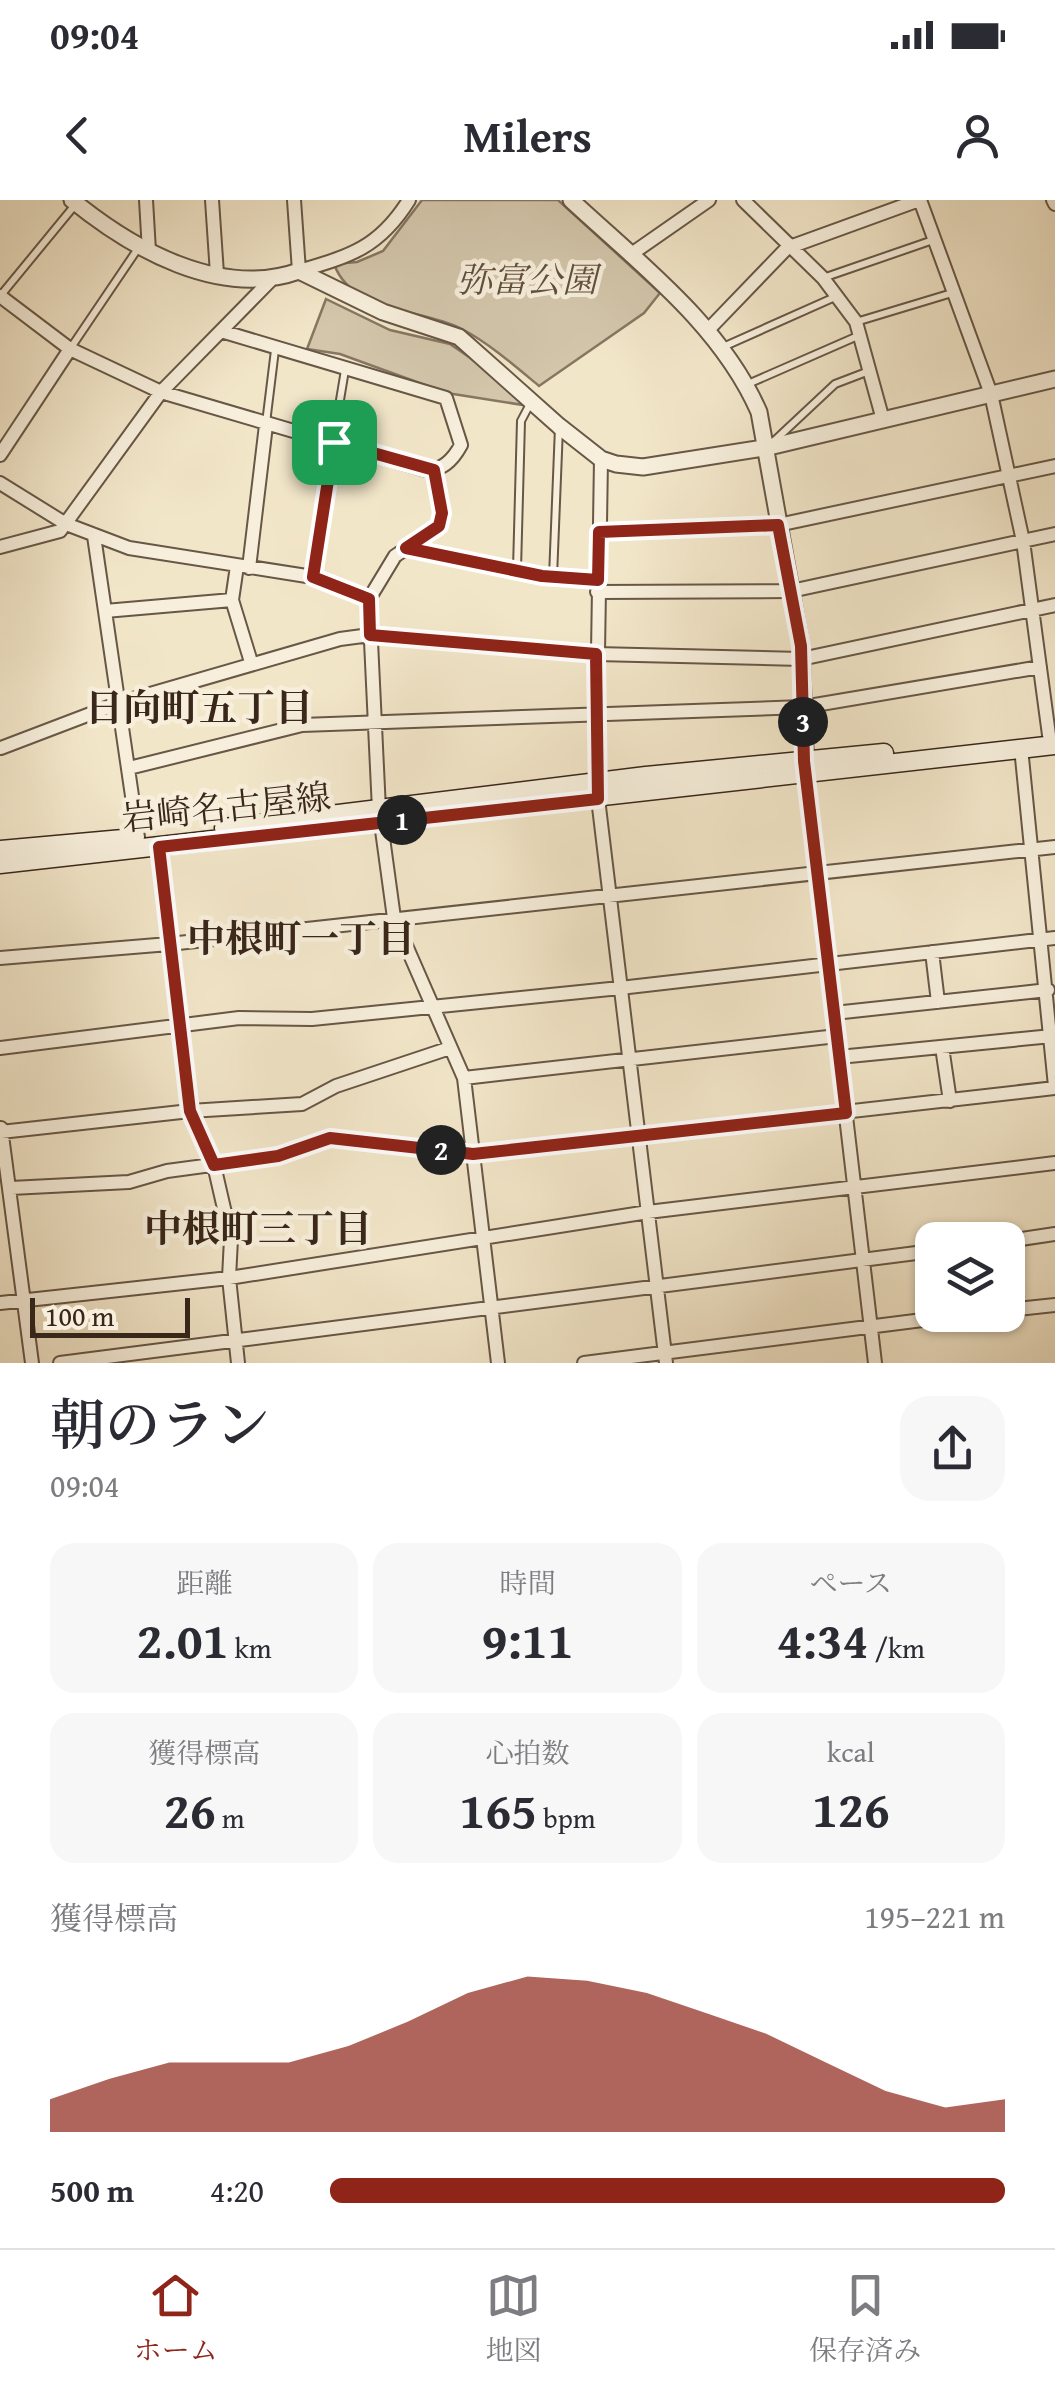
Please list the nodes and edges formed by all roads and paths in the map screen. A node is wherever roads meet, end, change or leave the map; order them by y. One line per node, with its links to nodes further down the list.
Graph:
1 (146, 200): 12 (street)
2 (212, 200): 15 (street)
3 (294, 200): 14 (street)
4 (408, 200): 14 (street)
5 (571, 200): 13 (street)
6 (709, 200): 13 (street)
7 (743, 200): 11 (street)
8 (919, 200): 10 (street); 11 (street)
9 (74, 202): 12 (street); 19 (lane)
10 (934, 240): 16 (lane); 18 (street)
11 (787, 248): 16 (street); 22 (street)
12 (144, 249): 15 (street); 25 (lane)
13 (630, 255): 22 (street)
14 (299, 271): 17 (street); 33 (street)
15 (217, 274): 17 (street)
16 (823, 278): 20 (street)
17 (270, 281): 23 (street)
18 (954, 292): 21 (lane); 32 (street)
19 (0, 296): 25 (street)
20 (836, 297): 21 (street); 24 (lane)
21 (858, 328): 28 (street); 30 (lane)
22 (708, 330): 24 (street)
23 (221, 331): 26 (street); 31 (street)
24 (722, 347): 30 (street)
25 (70, 349): 31 (street); 39 (street)
26 (275, 350): 27 (street); 35 (lane)
27 (345, 369): 37 (lane); 42 (street)
28 (870, 370): 34 (street); 38 (lane)
29 (1055, 379): 32 (street)
30 (747, 384): 38 (street)
31 (161, 392): 35 (street); 45 (street)
32 (991, 394): 34 (street); 43 (street)
33 (532, 398): 36 (street); 54 (lane)
34 (884, 420): 38 (street)
35 (266, 425): 37 (street); 53 (street)
36 (559, 426): 40 (street); 56 (lane)
37 (334, 442): 42 (street); 55 (street)
38 (768, 447): 40 (street); 46 (street)
39 (0, 455)
40 (601, 459): 47 (street)
41 (1055, 466): 43 (street)
42 (434, 470): 52 (street)
43 (1009, 476): 46 (street); 50 (street)
44 (0, 483): 45 (street)
45 (66, 524): 49 (street); 51 (street)
46 (778, 525): 47 (street); 58 (street)
47 (599, 532): 57 (street)
48 (1055, 534): 50 (street)
49 (94, 536): 53 (street); 63 (street)
50 (1024, 541): 58 (street); 62 (street)
51 (0, 547)
52 (406, 548): 54 (street); 59 (street)
53 (243, 567): 55 (street); 60 (street)
54 (517, 570): 56 (street)
55 (313, 577): 59 (street)
56 (553, 577): 57 (street)
57 (597, 586): 58 (street); 65 (street)
58 (791, 591): 66 (street)
59 (369, 599): 64 (street)
60 (232, 600): 63 (street); 67 (street)
61 (1055, 605): 62 (street)
62 (1032, 610): 66 (street); 68 (street)
63 (105, 611): 69 (street)
64 (370, 635): 65 (street); 67 (street); 72 (street)
65 (596, 654): 66 (street); 71 (street)
66 (802, 659): 70 (street)
67 (251, 662): 69 (street)
68 (1040, 667): 70 (street); 73 (street)
69 (120, 704): 74 (street); 76 (street)
70 (803, 707): 71 (street); 77 (street)
71 (594, 716): 72 (street); 78 (street)
72 (373, 724): 76 (street); 79 (street)
73 (1053, 738): 75 (main road, 岩崎名古屋線); 77 (main road, 岩崎名古屋線)
74 (0, 747)
75 (1021, 748): 77 (main road, 岩崎名古屋線); 83 (street)
76 (128, 768): 80 (street)
77 (805, 768): 78 (main road, 岩崎名古屋線); 86 (street)
78 (597, 790): 79 (main road, 岩崎名古屋線); 87 (street)
79 (380, 816): 80 (main road, 岩崎名古屋線); 82 (main road, 岩崎名古屋線); 88 (street)
80 (138, 837): 84 (main road, 岩崎名古屋線)
81 (1055, 846): 83 (street)
82 (159, 847): 85 (main road, 岩崎名古屋線); 90 (street)
83 (1033, 849): 86 (street); 89 (street)
84 (0, 850)
85 (0, 864)
86 (818, 872): 87 (street); 93 (street)
87 (609, 895): 88 (street); 94 (street)
88 (394, 918): 90 (street); 97 (street)
89 (1049, 938): 91 (street); 95 (street)
90 (169, 944): 92 (street); 100 (street)
91 (932, 952): 93 (street); 96 (street)
92 (0, 958)
93 (828, 964): 94 (street); 99 (street)
94 (620, 988): 97 (street); 107 (street)
95 (1048, 990): 96 (street); 98 (street)
96 (938, 1002): 99 (street)
97 (432, 1007): 100 (street); 105 (street)
98 (1053, 1011): 102 (street)
99 (834, 1013): 101 (street)
100 (180, 1026): 104 (street); 111 (street)
101 (837, 1036): 106 (street); 107 (street)
102 (1052, 1036): 103 (street); 109 (street)
103 (942, 1047): 106 (street); 110 (street)
104 (0, 1048)
105 (450, 1048): 108 (street); 111 (street)
106 (839, 1056): 112 (street)
107 (629, 1059): 108 (street); 115 (street)
108 (464, 1078): 116 (street)
109 (1055, 1088): 110 (street)
110 (950, 1101): 112 (street)
111 (190, 1111): 114 (street); 118 (street)
112 (846, 1113): 115 (street); 119 (street)
113 (0, 1125): 114 (street)
114 (1, 1132): 120 (street)
115 (638, 1135): 116 (street); 121 (street)
116 (473, 1154): 118 (street); 123 (street)
117 (1055, 1163): 119 (street)
118 (214, 1165): 120 (street); 127 (street)
119 (854, 1185): 121 (street); 126 (street)
120 (11, 1188): 129 (street)
121 (648, 1212): 123 (street); 128 (street)
122 (1055, 1234): 124 (street)
123 (483, 1235): 127 (street); 132 (street)
124 (1025, 1238)
125 (915, 1253): 126 (street)
126 (863, 1260): 128 (street); 135 (street)
127 (229, 1278): 129 (street); 136 (street)
128 (657, 1286): 132 (street); 137 (street)
129 (26, 1301): 130 (street); 138 (street)
130 (0, 1303)
131 (1055, 1305): 133 (street)
132 (491, 1308): 136 (street); 141 (street)
133 (1025, 1308)
134 (915, 1320): 135 (street)
135 (871, 1325): 137 (street); 143 (street)
136 (236, 1340): 139 (street); 140 (street)
137 (665, 1358): 142 (street)
138 (32, 1363)
139 (60, 1363)
140 (238, 1363)
141 (498, 1363)
142 (584, 1363)
143 (875, 1363)

